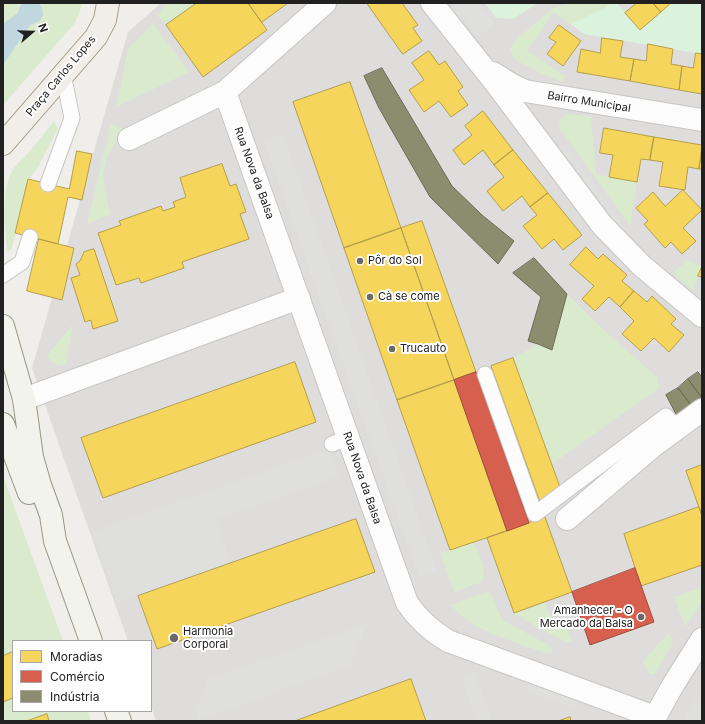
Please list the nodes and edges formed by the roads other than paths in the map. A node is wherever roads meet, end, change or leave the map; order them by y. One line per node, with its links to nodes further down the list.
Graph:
1 (122, 3): 4 (main road, Praça Carlos Lopes)
2 (325, 3): 7 (street)
3 (432, 3): 5 (street)
4 (107, 11): 6 (main road, Praça Carlos Lopes)
5 (482, 66): 8 (street, Bairro Municipal); 9 (street)
6 (63, 74): 12 (main road, Praça Carlos Lopes); 13 (lane)
7 (225, 92): 11 (street); 16 (street, Rua Nova da Balsa)
8 (541, 94): 9 (street); 10 (street, Bairro Municipal)
9 (523, 119): 17 (street)
10 (702, 120)
11 (129, 139)
12 (3, 144)
13 (48, 184)
14 (30, 237): 15 (lane)
15 (3, 275)
16 (299, 298): 21 (street); 29 (street, Rua Nova da Balsa)
17 (702, 316)
18 (3, 326): 21 (main road)
19 (3, 362): 21 (main road)
20 (485, 374): 24 (lane)
21 (24, 399): 26 (main road)
22 (702, 410): 24 (street)
23 (3, 424): 26 (main road)
24 (677, 428): 25 (street)
25 (566, 519)
26 (55, 541): 28 (main road)
27 (702, 639): 29 (street)
28 (91, 640)
29 (654, 719)

